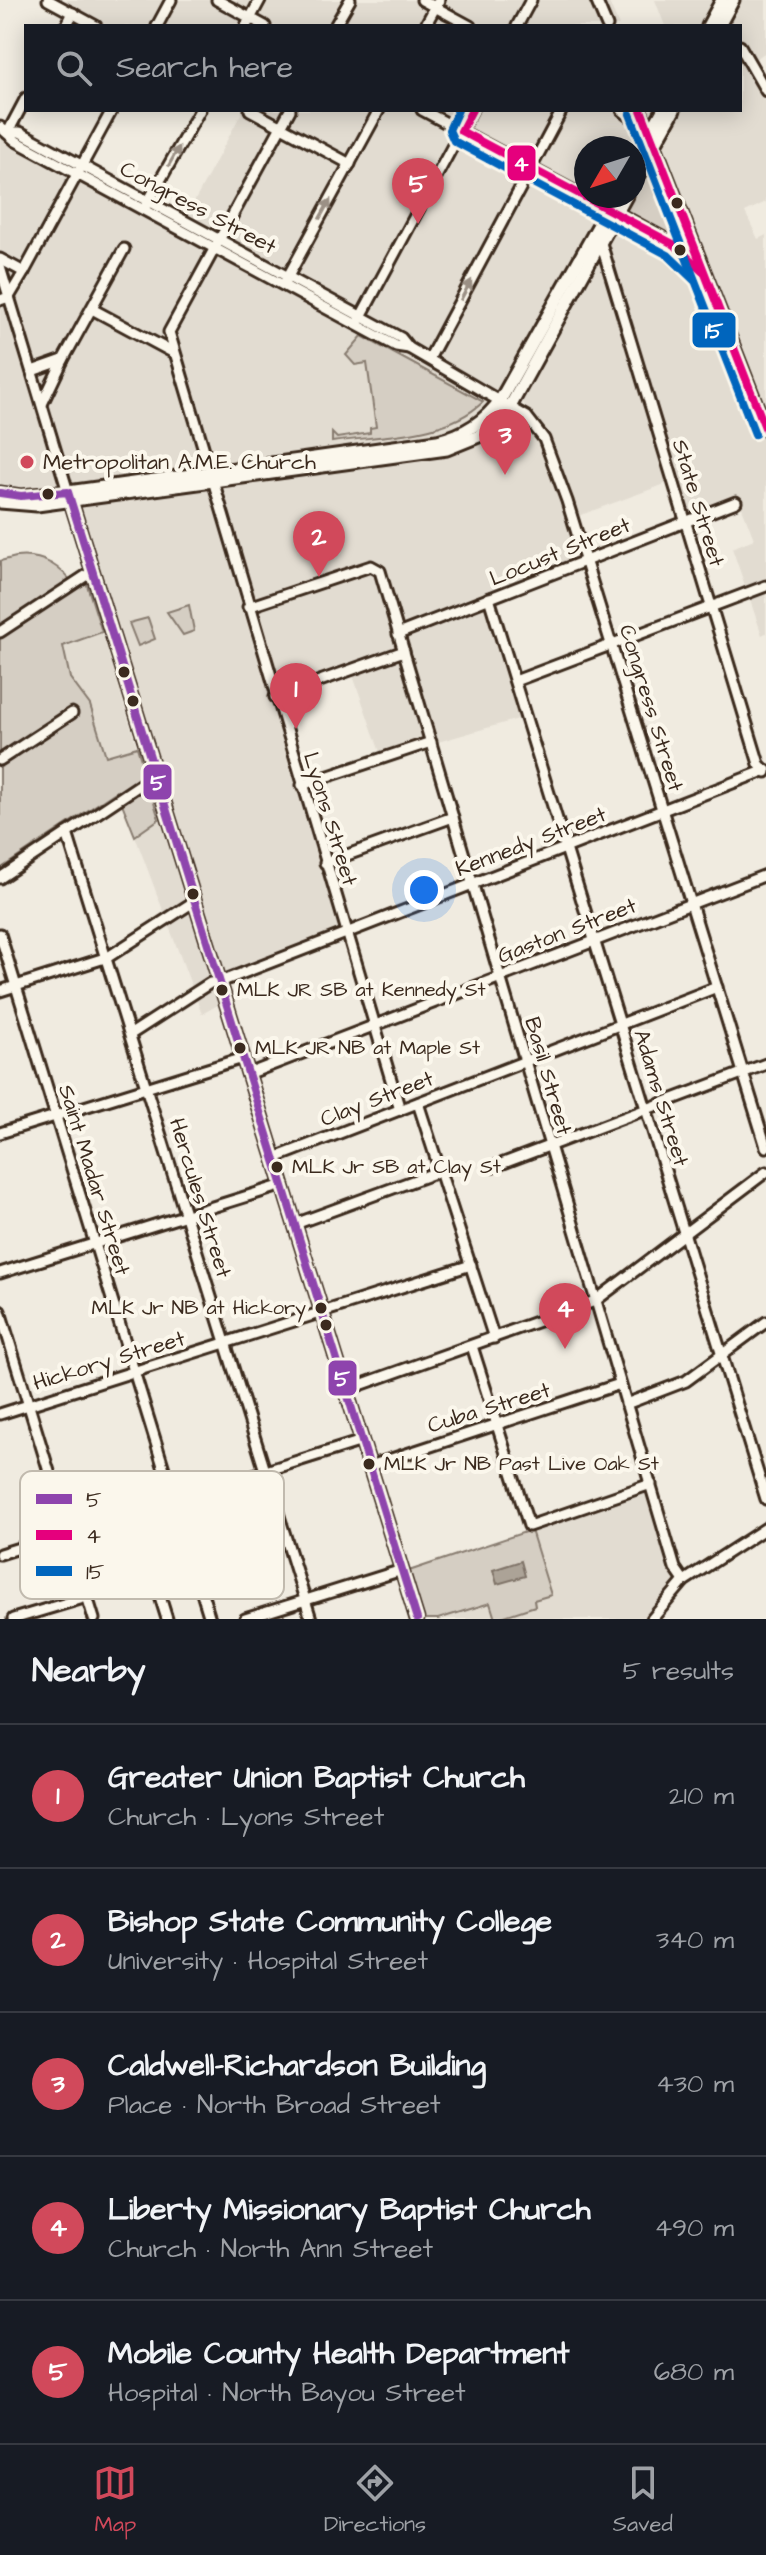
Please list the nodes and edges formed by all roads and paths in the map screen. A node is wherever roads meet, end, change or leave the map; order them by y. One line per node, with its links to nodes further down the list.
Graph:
1 (48, 0): 12 (street)
2 (171, 0): 16 (street)
3 (217, 0): 13 (street)
4 (260, 0): 13 (street)
5 (350, 0): 17 (street)
6 (422, 0): 11 (street)
7 (531, 0): 20 (street)
8 (596, 0): 21 (street)
9 (722, 0): 22 (main road)
10 (733, 0): 23 (main road)
11 (437, 4): 18 (street); 19 (street)
12 (73, 13): 14 (street); 15 (street)
13 (248, 22)
14 (67, 24)
15 (92, 24)
16 (158, 24)
17 (336, 24)
18 (426, 24)
19 (467, 24)
20 (518, 24)
21 (606, 24)
22 (709, 24)
23 (723, 24)
24 (742, 49): 25 (street)
25 (766, 91)
26 (24, 101): 40 (street)
27 (111, 112): 47 (street)
28 (199, 112): 48 (street, one-way to 28)
29 (254, 112): 39 (street)
30 (289, 112): 39 (street)
31 (378, 112): 45 (street)
32 (426, 112): 41 (street)
33 (471, 112): 41 (street)
34 (561, 112): 46 (street)
35 (624, 112): 42 (street)
36 (642, 112): 42 (street)
37 (662, 112): 42 (main road)
38 (673, 112): 42 (main road)
39 (281, 127): 45 (street); 53 (street)
40 (4, 130): 47 (street, Congress Street)
41 (461, 131): 46 (street); 62 (street)
42 (653, 139): 43 (main road); 44 (main road); 58 (main road)
43 (646, 147)
44 (646, 155)
45 (350, 164): 59 (street, one-way to 45)
46 (531, 168): 51 (street); 64 (street, one-way to 46)
47 (80, 170): 48 (street, Congress Street); 57 (street)
48 (146, 206): 53 (street, Congress Street)
49 (613, 208): 51 (main road)
50 (615, 208): 51 (main road)
51 (612, 211): 52 (main road); 58 (main road); 67 (main road)
52 (601, 243): 67 (main road); 75 (street, State Street)
53 (216, 244): 59 (street, Congress Street); 63 (street)
54 (124, 249): 61 (street)
55 (0, 259): 57 (street)
56 (0, 267): 60 (street)
57 (24, 272): 60 (street)
58 (707, 278): 69 (main road)
59 (285, 281): 62 (street, Congress Street)
60 (5, 298): 66 (street)
61 (92, 309): 63 (street); 65 (street)
62 (359, 321): 64 (street, Congress Street)
63 (174, 353): 70 (street, Lyons Street)
64 (429, 359): 67 (street, Congress Street)
65 (63, 360): 66 (street); 68 (street)
66 (32, 371): 68 (street)
67 (506, 402): 70 (main road); 76 (street, Congress Street)
68 (42, 404): 72 (street)
69 (766, 430)
70 (209, 477): 72 (main road); 80 (street, Lyons Street)
71 (0, 493): 72 (main road)
72 (70, 496): 73 (main road); 77 (main road)
73 (0, 502)
74 (736, 502): 75 (street, Locust Street)
75 (685, 522): 76 (street, Locust Street); 81 (street, State Street)
76 (586, 561): 79 (street, Locust Street); 84 (street, Congress Street)
77 (93, 571): 82 (street); 92 (main road)
78 (766, 586): 81 (street)
79 (489, 598): 83 (street, Locust Street); 86 (street)
80 (248, 607): 83 (street, Basil Street); 87 (street, Lyons Street)
81 (711, 608): 84 (street); 91 (street, State Street)
82 (0, 632)
83 (398, 634): 85 (street, Basil Street)
84 (613, 645): 86 (street); 94 (street, Congress Street)
85 (404, 651): 87 (street); 89 (street, Basil Street)
86 (515, 681): 97 (street, Adams Street)
87 (275, 697): 93 (street, Lyons Street)
88 (72, 713): 90 (street)
89 (431, 742): 93 (street); 95 (street, Basil Street)
90 (0, 760)
91 (766, 771): 94 (street, Kennedy Street)
92 (156, 774): 96 (street); 102 (main road)
93 (302, 785): 98 (street, Lyons Street)
94 (663, 810): 97 (street, Kennedy Street); 103 (street, Congress Street)
95 (453, 817): 98 (street); 101 (street, Basil Street)
96 (67, 833): 100 (street); 107 (street, Hercules Street)
97 (565, 848): 101 (street, Kennedy Street); 106 (street, Adams Street)
98 (325, 863): 104 (street, Lyons Street)
99 (766, 875): 103 (street, Gaston Street)
100 (0, 878)
101 (474, 883): 104 (street, Kennedy Street); 108 (street, Basil Street)
102 (195, 901): 107 (street); 109 (main road)
103 (691, 903): 106 (street, Gaston Street); 111 (street, Congress Street)
104 (346, 933): 109 (street, Kennedy Street); 114 (street, Lyons Street)
105 (0, 934): 110 (street, Saint Madar Street)
106 (593, 940): 108 (street, Gaston Street); 113 (street, Adams Street)
107 (108, 957): 110 (street); 115 (street, Hercules Street)
108 (501, 976): 114 (street, Gaston Street); 117 (street, Basil Street)
109 (220, 982): 115 (street, Kennedy Street); 116 (main road)
110 (16, 986): 112 (street); 125 (street, Saint Madar Street)
111 (717, 987): 113 (street, Clay Street); 119 (street, Congress Street)
112 (0, 991)
113 (620, 1024): 117 (street, Clay Street); 123 (street, Adams Street)
114 (374, 1026): 120 (street, Gaston Street); 124 (street, Lyons Street)
115 (131, 1034): 121 (street, Hercules Street)
116 (243, 1058): 120 (main road); 121 (street)
117 (525, 1061): 122 (street, Clay Street); 127 (street, Basil Street)
118 (766, 1064): 119 (street)
119 (743, 1073): 123 (street); 128 (street, Congress Street)
120 (248, 1074): 129 (main road)
121 (148, 1087): 125 (street); 134 (street, Hercules Street)
122 (418, 1103): 124 (street, Clay Street); 131 (street)
123 (646, 1109): 127 (street); 136 (street, Adams Street)
124 (400, 1110): 129 (street, Clay Street)
125 (55, 1116): 126 (street); 137 (street, Saint Madar Street)
126 (0, 1133)
127 (549, 1146): 130 (street); 140 (street, Basil Street)
128 (766, 1147)
129 (275, 1158): 133 (main road)
130 (493, 1167)
131 (440, 1171): 135 (street); 138 (street)
132 (766, 1172): 136 (street)
133 (283, 1185): 134 (street); 135 (main road)
134 (187, 1215): 137 (street); 145 (street, Hercules Street)
135 (295, 1224): 142 (main road)
136 (684, 1233): 140 (street); 147 (street, Adams Street)
137 (94, 1243): 139 (street); 148 (street, Saint Madar Street)
138 (471, 1265): 142 (street, Hickory Street); 144 (street)
139 (0, 1273)
140 (595, 1301): 144 (street); 149 (street, Basil Street)
141 (0, 1311): 152 (street)
142 (322, 1315): 145 (street, Hickory Street); 150 (main road)
143 (766, 1322): 147 (street)
144 (494, 1338): 146 (street)
145 (226, 1344): 148 (street, Hickory Street); 159 (street, Hercules Street)
146 (472, 1346): 150 (street); 154 (street)
147 (721, 1355): 151 (street); 162 (street, Adams Street)
148 (133, 1372): 152 (street, Hickory Street); 158 (street, Saint Madar Street)
149 (620, 1384): 151 (street, Basil Street); 154 (street, Cuba Street)
150 (346, 1390): 155 (main road)
151 (626, 1404): 161 (street, Basil Street)
152 (29, 1405): 153 (street, Hickory Street); 157 (street)
153 (0, 1414)
154 (497, 1424): 156 (street, Cuba Street); 161 (street)
155 (362, 1441): 156 (main road); 160 (street)
156 (370, 1466): 167 (main road)
157 (49, 1471)
158 (165, 1471)
159 (266, 1471)
160 (269, 1471)
161 (651, 1484): 168 (street, Basil Street)
162 (766, 1499)
163 (766, 1528): 168 (street)
164 (284, 1532): 173 (street, Hercules Street)
165 (20, 1548): 166 (street)
166 (0, 1554)
167 (402, 1570): 173 (street); 181 (main road)
168 (684, 1581): 182 (street)
169 (80, 1599): 175 (street)
170 (88, 1599): 176 (street)
171 (161, 1599): 177 (street)
172 (204, 1599): 178 (street, Saint Madar Street)
173 (305, 1601): 174 (street); 180 (street, Hercules Street)
174 (263, 1616): 179 (street)
175 (13, 1619)
176 (94, 1619)
177 (167, 1619)
178 (210, 1619)
179 (245, 1619)
180 (311, 1619)
181 (417, 1619)
182 (652, 1619)

